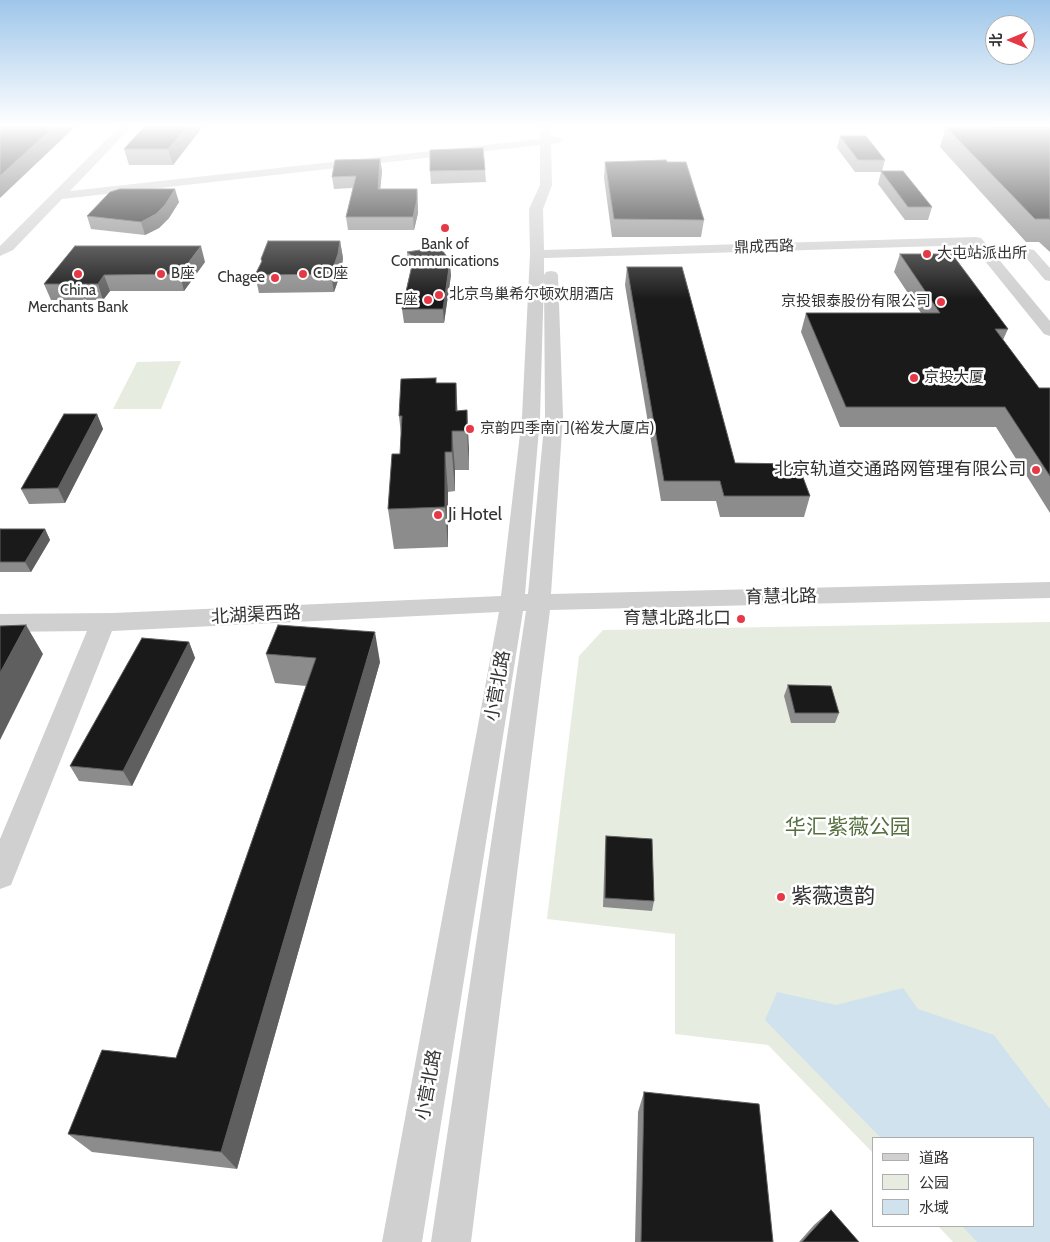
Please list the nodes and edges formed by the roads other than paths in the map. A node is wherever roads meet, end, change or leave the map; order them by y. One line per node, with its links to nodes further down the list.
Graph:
1 (56, 183): 6 (street)
2 (71, 183): 5 (street)
3 (172, 183): 5 (street)
4 (546, 183): 7 (street, 小营北路)
5 (58, 196): 8 (street)
6 (0, 238)
7 (546, 249): 11 (street, 鼎成西路); 13 (street, 小营北路); 13 (street, 小营北路)
8 (0, 252)
9 (1029, 254): 10 (street)
10 (1050, 277)
11 (1046, 321)
12 (1050, 590): 13 (street, 育慧北路)
13 (525, 603): 14 (street, 北湖渠西路); 17 (street, 小营北路); 18 (street, 小营北路)
14 (103, 622): 15 (street, 北湖渠西路); 16 (street)
15 (0, 623)
16 (0, 875)
17 (402, 1242)
18 (451, 1242)

